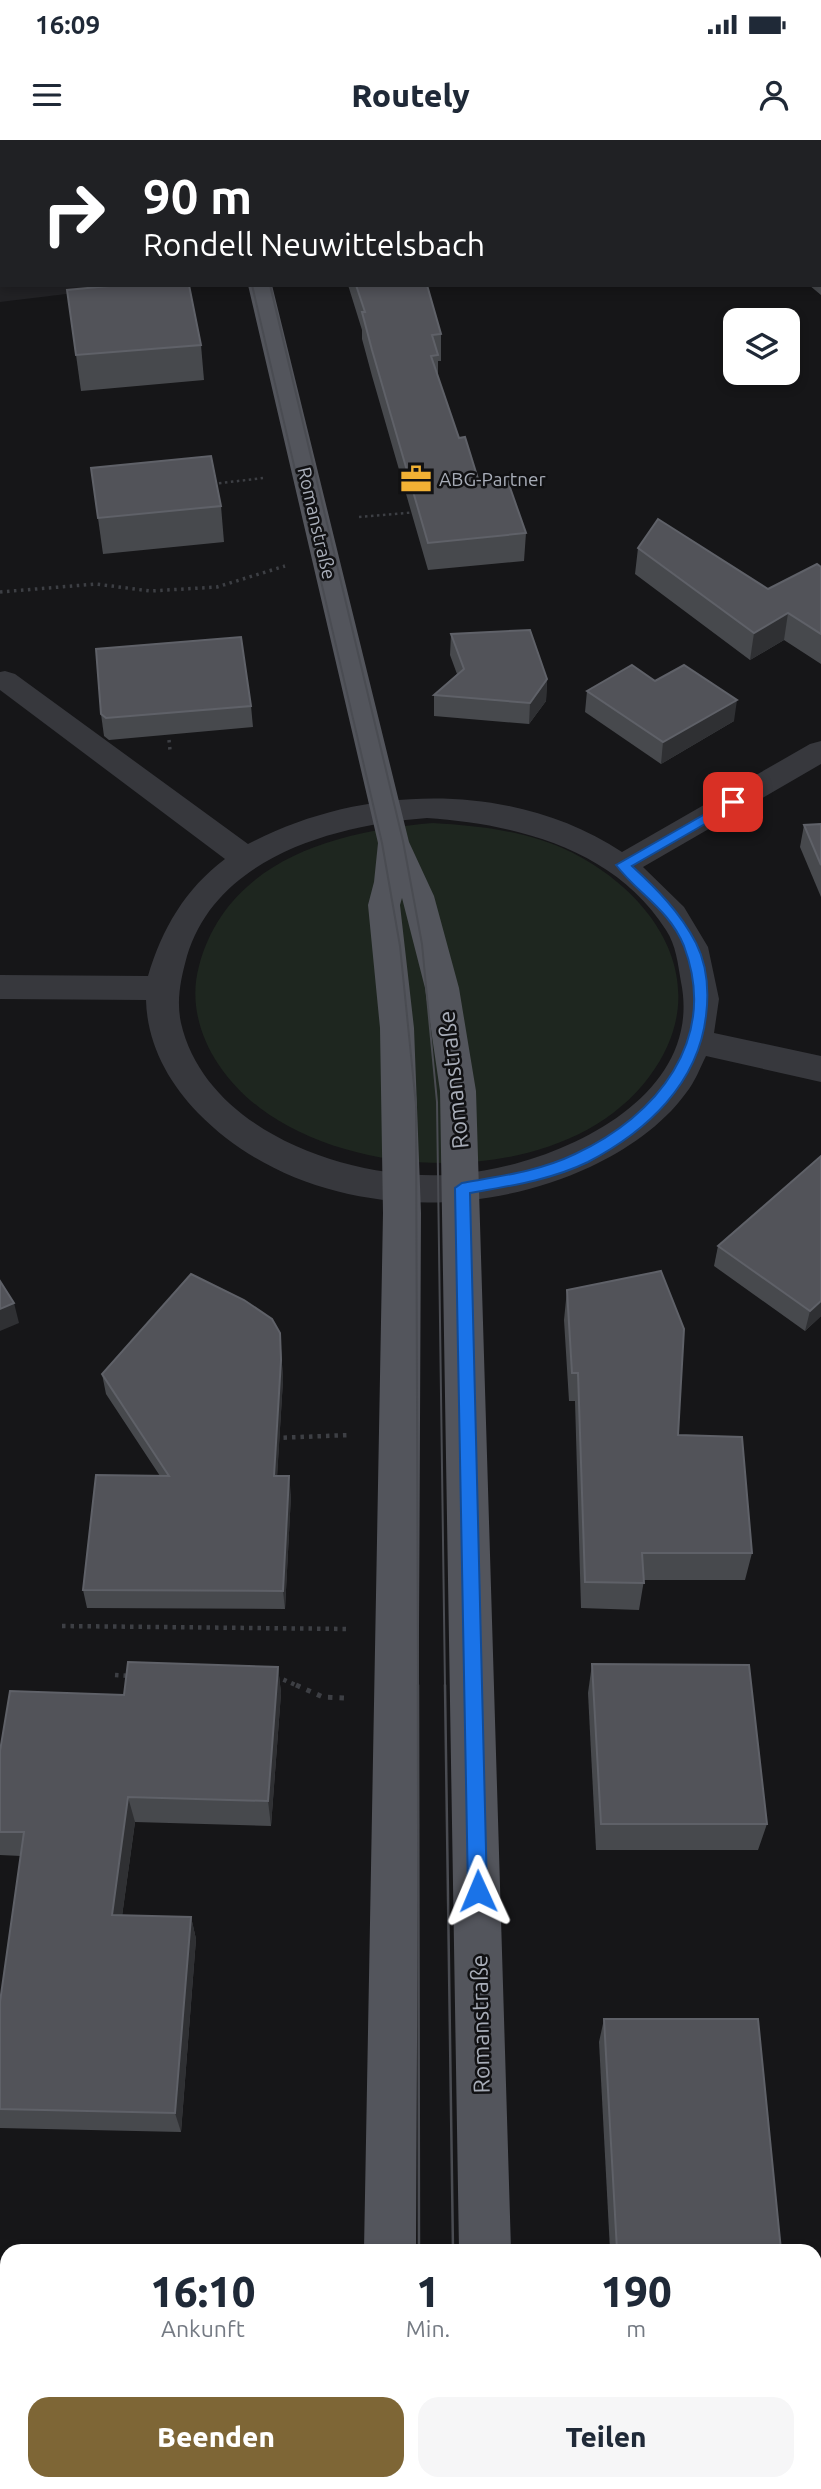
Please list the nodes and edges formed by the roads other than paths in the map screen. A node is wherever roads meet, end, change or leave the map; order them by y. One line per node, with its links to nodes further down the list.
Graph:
1 (260, 287): 4 (main road, Romanstraße)
2 (5, 680): 5 (street)
3 (821, 751): 6 (street)
4 (389, 827): 5 (street); 6 (street); 11 (main road, Romanstraße); 12 (main road, Romanstraße)
5 (248, 860): 8 (street)
6 (623, 865): 9 (street)
7 (0, 987): 8 (street)
8 (162, 988): 11 (street)
9 (696, 1041): 10 (street); 12 (street)
10 (821, 1069)
11 (401, 1188): 12 (street); 13 (main road, Romanstraße)
12 (462, 1188): 14 (main road, Romanstraße)
13 (390, 2244)
14 (485, 2244)

